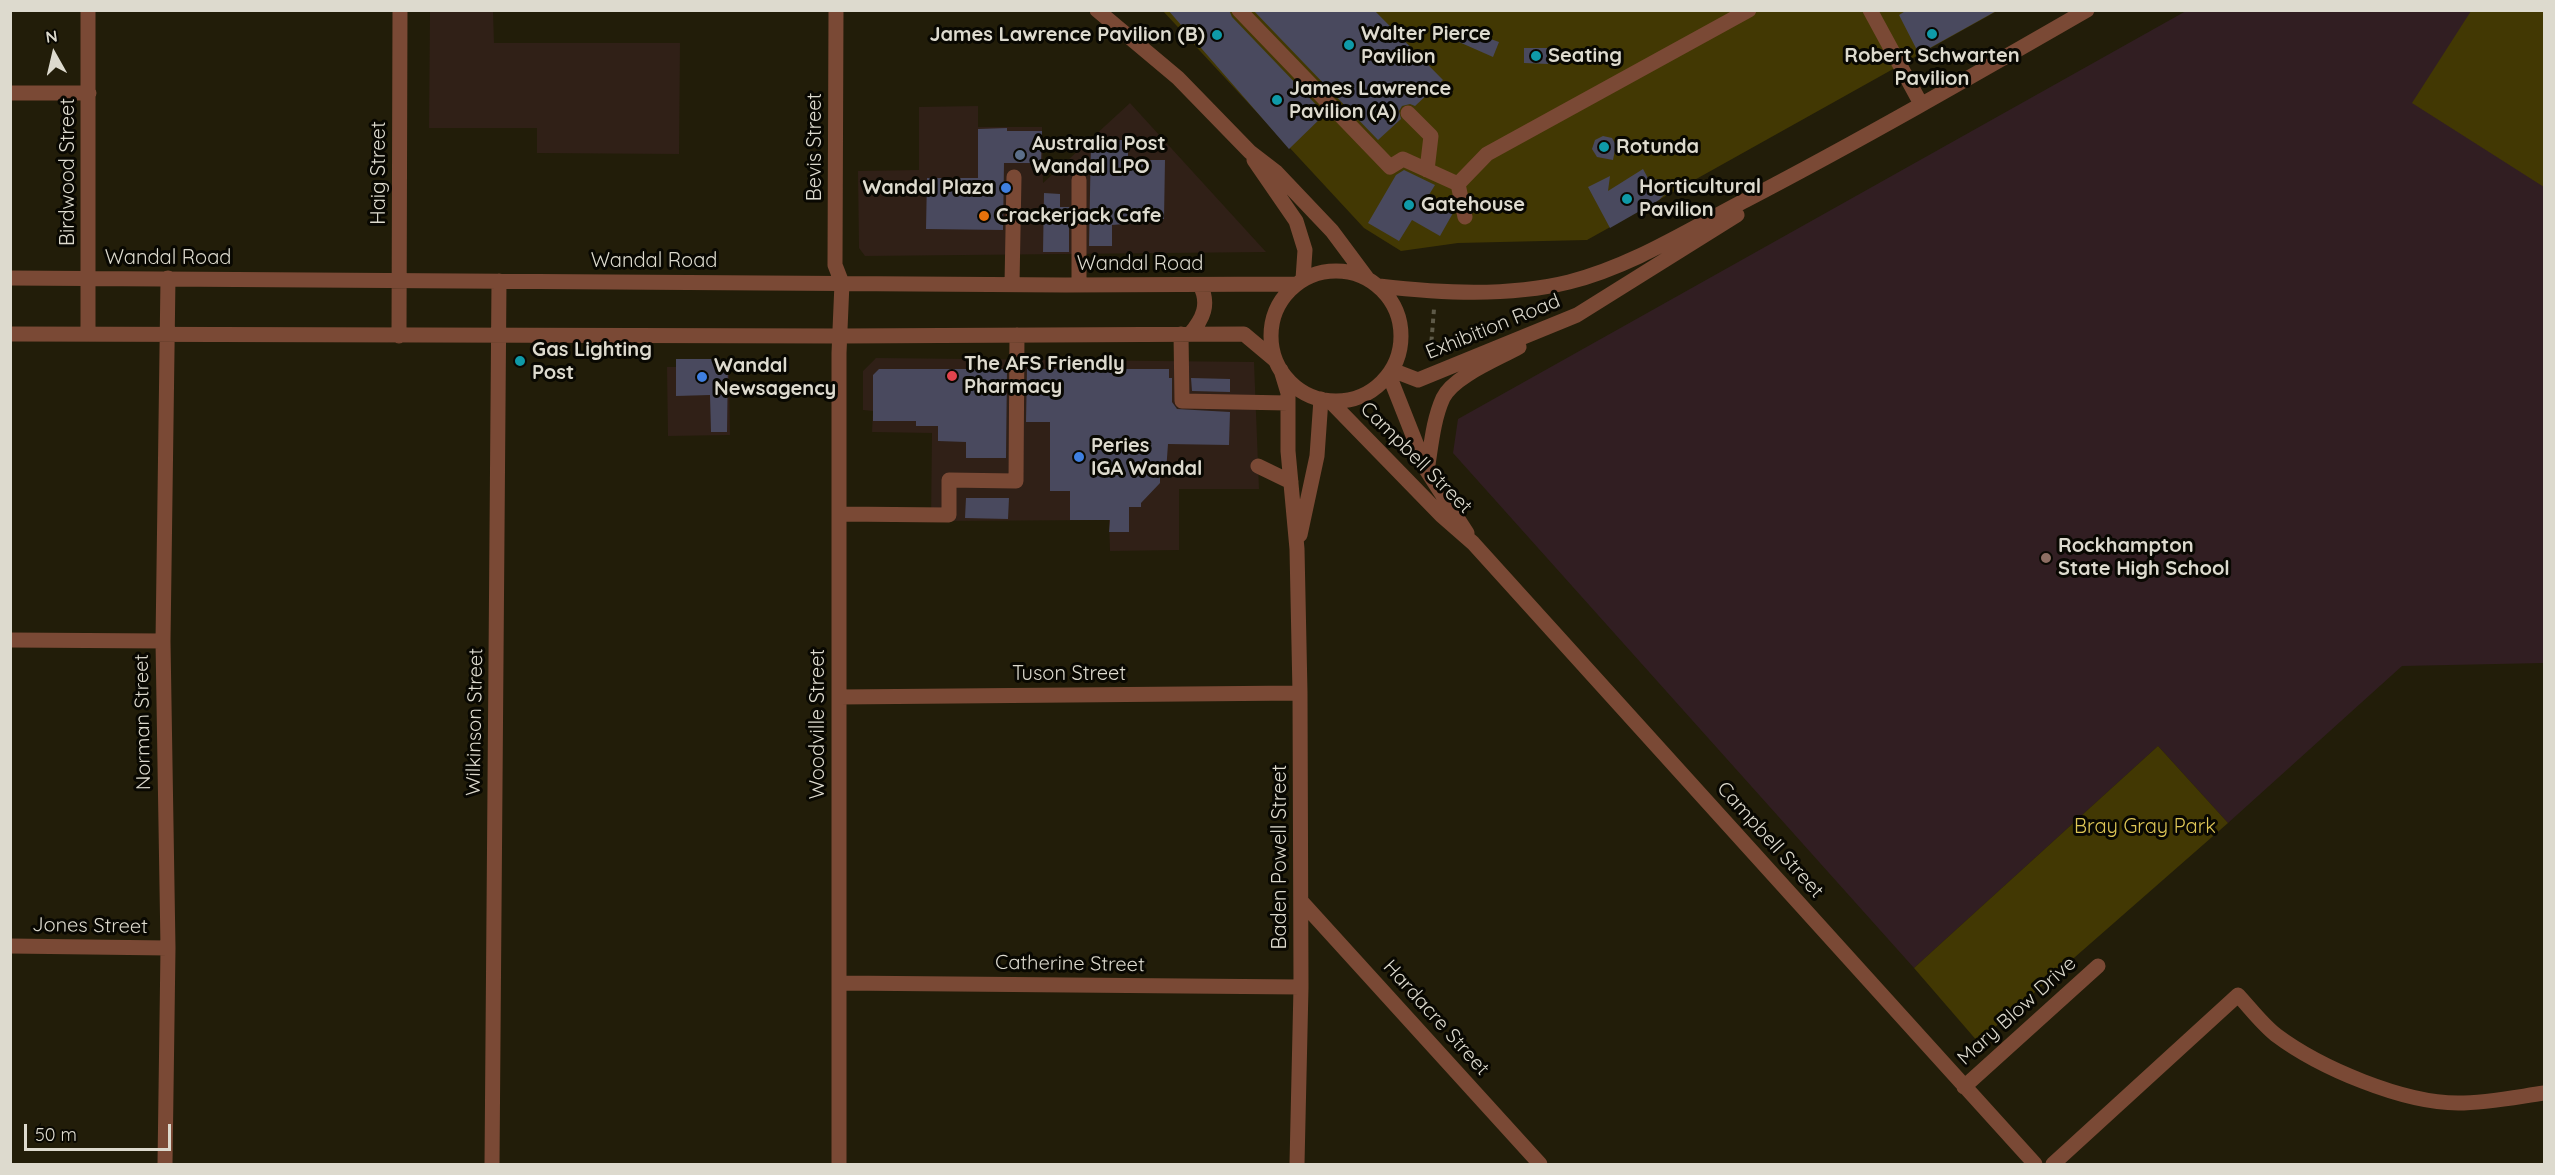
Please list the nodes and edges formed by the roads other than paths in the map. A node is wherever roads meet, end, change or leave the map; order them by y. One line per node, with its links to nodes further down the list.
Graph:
1 (88, 10): 10 (street, Birdwood Street)
2 (400, 10): 23 (street, Haig Street)
3 (836, 10): 27 (street, Bevis Street)
4 (1097, 10): 13 (street)
5 (1239, 10): 15 (street)
6 (1749, 10): 18 (street)
7 (1870, 10): 11 (street)
8 (2087, 10): 11 (street, Exhibition Road)
9 (10, 93): 10 (street)
10 (89, 93): 22 (street, Birdwood Street)
11 (1922, 104): 14 (street, Exhibition Road)
12 (1408, 113): 15 (street)
13 (1250, 152): 25 (street); 26 (street)
14 (1836, 153): 26 (street, Exhibition Road); 31 (street, Exhibition Road)
15 (1427, 170): 18 (street)
16 (1014, 177): 28 (street)
17 (1079, 180): 29 (street)
18 (1458, 184): 19 (street)
19 (1464, 217)
20 (10, 278): 22 (street, Wandal Road)
21 (168, 278): 22 (street, Wandal Road); 23 (street, Wandal Road); 34 (street, Norman Street)
22 (88, 279): 33 (street, Birdwood Street)
23 (401, 279): 24 (street, Wandal Road); 38 (street, Haig Street)
24 (499, 281): 27 (street, Wandal Road); 36 (street, Wilkinson Street)
25 (1300, 282): 26 (street); 30 (street, Wandal Road); 40 (street)
26 (1373, 282): 41 (street)
27 (842, 283): 28 (street, Wandal Road); 39 (street, Woodville Street)
28 (1012, 284): 29 (street, Wandal Road)
29 (1079, 285): 30 (street, Wandal Road)
30 (1200, 285): 35 (street)
31 (1577, 315): 41 (street, Exhibition Road); 45 (street, Exhibition Road)
32 (10, 334): 33 (street)
33 (88, 334): 34 (street)
34 (168, 334): 38 (street); 51 (street, Norman Street)
35 (1185, 334): 37 (street); 40 (street); 43 (street)
36 (499, 335): 38 (street); 39 (street); 63 (street, Wilkinson Street)
37 (1017, 335): 39 (street); 47 (street)
38 (399, 336)
39 (841, 336): 47 (street, Woodville Street)
40 (1278, 365): 42 (street); 43 (street, Baden Powell Street)
41 (1390, 373): 42 (street); 45 (street, Campbell Street)
42 (1326, 400): 48 (street, Campbell Street); 49 (street, Baden Powell Street)
43 (1288, 403): 46 (street, Baden Powell Street)
44 (1258, 466): 46 (street)
45 (1427, 471): 48 (street, Campbell Street)
46 (1291, 482): 49 (street, Baden Powell Street)
47 (839, 514): 53 (street, Woodville Street)
48 (1473, 543): 60 (street, Campbell Street)
49 (1297, 549): 52 (street, Baden Powell Street)
50 (10, 640): 51 (street)
51 (163, 641): 56 (street, Norman Street)
52 (1300, 693): 53 (street, Tuson Street); 54 (street, Baden Powell Street)
53 (839, 697): 58 (street, Woodville Street)
54 (1301, 901): 59 (street, Baden Powell Street); 66 (street, Hardacre Street)
55 (10, 946): 56 (street, Jones Street)
56 (168, 948): 62 (street, Norman Street)
57 (2098, 966): 60 (street, Mary Blow Drive)
58 (839, 982): 59 (street, Catherine Street); 64 (street, Woodville Street)
59 (1300, 987): 65 (street, Baden Powell Street)
60 (1964, 1087): 67 (street, Campbell Street)
61 (2544, 1093): 68 (street)
62 (165, 1164)
63 (492, 1164)
64 (839, 1164)
65 (1297, 1164)
66 (1540, 1164)
67 (2035, 1164)
68 (2053, 1164)

